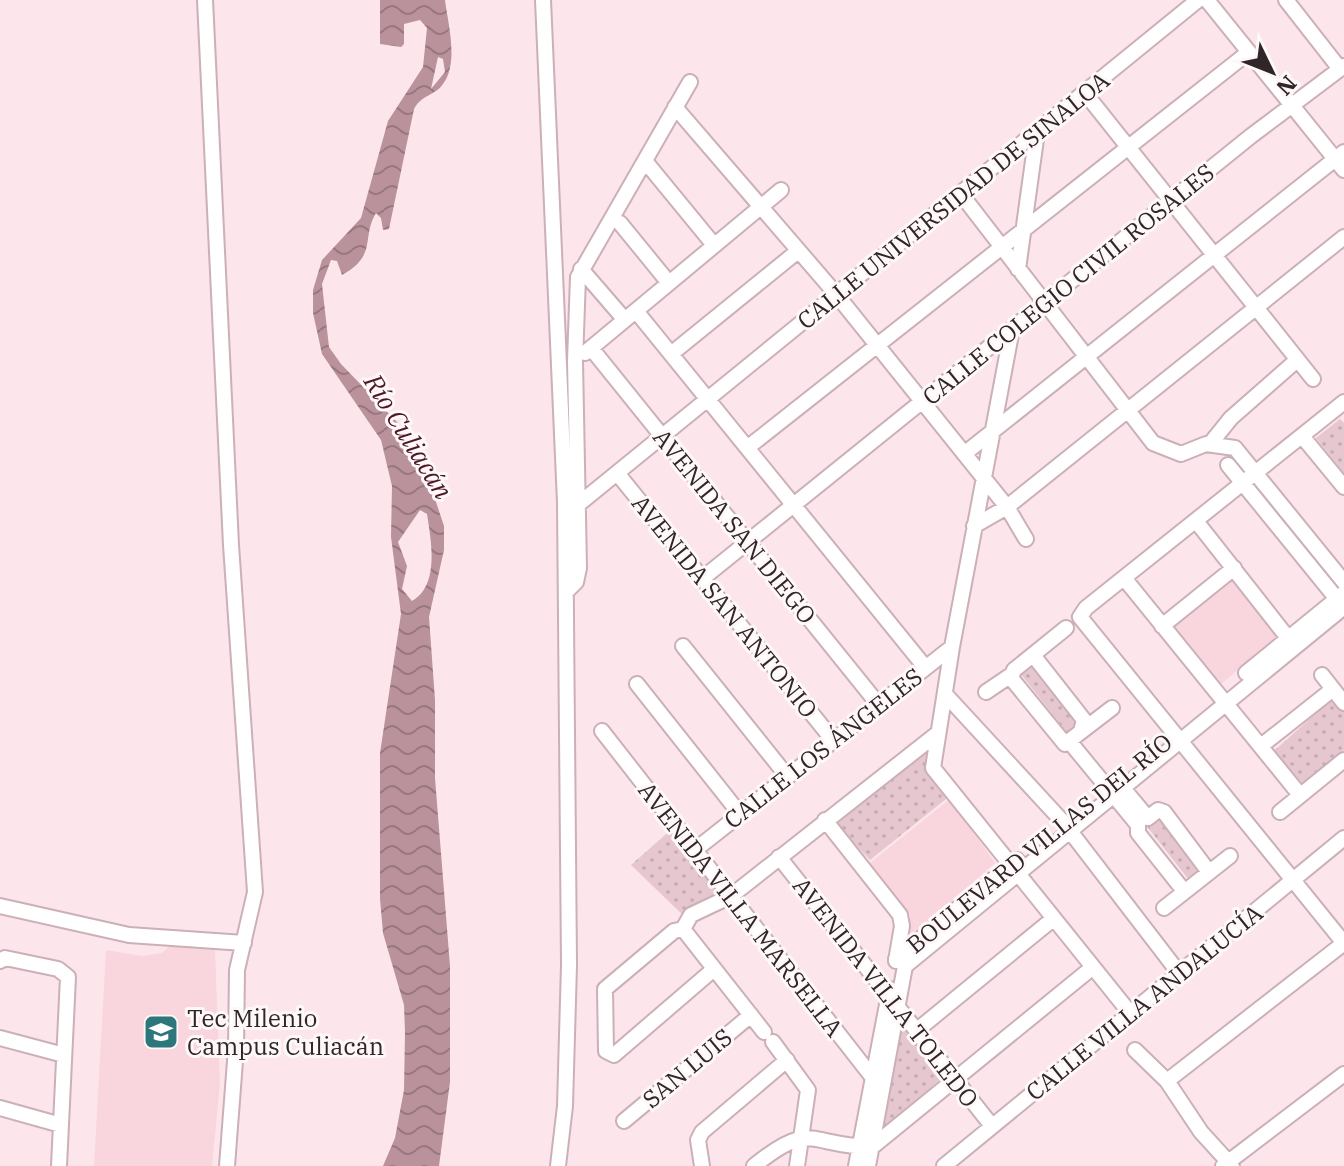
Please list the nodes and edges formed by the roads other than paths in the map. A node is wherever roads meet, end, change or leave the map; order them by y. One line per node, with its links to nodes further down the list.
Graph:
1 (205, 0): 117 (street)
2 (543, 0): 69 (street)
3 (1198, 0): 9 (street, CALLE UNIVERSIDAD DE SINALOA)
4 (1207, 0): 6 (street)
5 (1286, 0): 7 (street)
6 (1249, 52): 10 (street); 13 (street)
7 (1342, 67): 10 (street, CALLE COLEGIO CIVIL ROSALES)
8 (690, 82): 11 (street)
9 (1085, 93): 12 (street, CALLE UNIVERSIDAD DE SINALOA); 13 (street)
10 (1292, 105): 14 (street); 18 (street, CALLE COLEGIO CIVIL ROSALES)
11 (675, 107): 15 (street); 19 (street)
12 (1037, 132): 17 (street, CALLE UNIVERSIDAD DE SINALOA); 21 (street)
13 (1128, 147): 18 (street); 21 (street)
14 (1341, 160): 26 (street)
15 (645, 161): 23 (street); 27 (street)
16 (781, 190): 19 (street)
17 (961, 194): 24 (street); 30 (street, CALLE UNIVERSIDAD DE SINALOA)
18 (1171, 201): 26 (street); 31 (street, CALLE COLEGIO CIVIL ROSALES)
19 (761, 207): 23 (street); 25 (street)
20 (620, 223): 29 (street)
21 (1024, 229): 24 (street); 28 (street)
22 (1344, 237): 32 (street)
23 (714, 245): 29 (street)
24 (1001, 247): 28 (street); 35 (street)
25 (798, 251): 30 (street); 37 (street)
26 (1213, 256): 32 (street); 38 (street)
27 (581, 269): 33 (street); 40 (street)
28 (1018, 269): 31 (street)
29 (669, 283): 33 (street)
30 (836, 294): 35 (street); 42 (street, CALLE UNIVERSIDAD DE SINALOA)
31 (1044, 303): 34 (street, CALLE COLEGIO CIVIL ROSALES); 38 (street)
32 (1254, 307): 39 (street); 45 (street)
33 (630, 315): 36 (street); 37 (street)
34 (1012, 329): 43 (street, CALLE COLEGIO CIVIL ROSALES); 46 (street)
35 (877, 345): 43 (street); 50 (street)
36 (591, 348): 40 (street); 47 (street, AVENIDA SAN DIEGO)
37 (671, 354): 42 (street)
38 (1085, 358): 45 (street); 46 (street)
39 (1297, 360): 41 (street); 49 (street)
40 (575, 361): 58 (street)
41 (1313, 379)
42 (707, 399): 47 (street, CALLE UNIVERSIDAD DE SINALOA); 50 (street)
43 (922, 401): 51 (street); 59 (street, CALLE COLEGIO CIVIL ROSALES)
44 (1341, 410): 48 (street)
45 (1127, 413): 49 (street); 60 (street)
46 (994, 430): 51 (street); 55 (street)
47 (662, 436): 53 (street, CALLE UNIVERSIDAD DE SINALOA); 64 (street, AVENIDA SAN DIEGO)
48 (1302, 436): 54 (street); 57 (street)
49 (1210, 444): 54 (street)
50 (747, 448): 59 (street)
51 (964, 454): 55 (street)
52 (1228, 465): 56 (street)
53 (617, 473): 58 (street, CALLE UNIVERSIDAD DE SINALOA); 66 (street, AVENIDA SAN ANTONIO)
54 (1256, 473): 56 (street); 68 (street)
55 (983, 478): 60 (street); 62 (street)
56 (1243, 483): 61 (street); 70 (street)
57 (1344, 487)
58 (580, 503): 69 (street)
59 (793, 505): 64 (street, CALLE COLEGIO CIVIL ROSALES); 77 (street)
60 (1007, 507): 62 (street); 63 (street)
61 (1196, 521): 65 (street); 67 (street)
62 (974, 526): 75 (street)
63 (1026, 539)
64 (748, 542): 66 (street, CALLE COLEGIO CIVIL ROSALES); 86 (street, AVENIDA SAN DIEGO)
65 (1234, 568): 71 (street); 73 (street)
66 (703, 578): 92 (street, AVENIDA SAN ANTONIO)
67 (1124, 578): 71 (street); 91 (street)
68 (1344, 582)
69 (566, 592): 145 (street)
70 (1343, 603): 73 (street, BOULEVARD VILLAS DEL RÍO); 84 (street, BOULEVARD VILLAS DEL RÍO)
71 (1162, 626): 84 (street)
72 (1066, 628): 76 (street)
73 (1288, 638): 84 (street, BOULEVARD VILLAS DEL RÍO)
74 (683, 646): 96 (street)
75 (952, 647): 77 (street, CALLE LOS ÁNGELES); 83 (street)
76 (1033, 655): 79 (street); 89 (street)
77 (925, 667): 86 (street, CALLE LOS ÁNGELES)
78 (1322, 675): 81 (street)
79 (1012, 678): 82 (street); 93 (street)
80 (637, 684): 100 (street)
81 (1333, 689): 85 (street); 94 (street)
82 (986, 692)
83 (945, 694): 90 (street); 103 (street)
84 (1222, 699): 91 (street, BOULEVARD VILLAS DEL RÍO); 94 (street)
85 (1344, 703)
86 (878, 704): 92 (street, CALLE LOS ÁNGELES)
87 (1112, 708): 89 (street)
88 (602, 731): 105 (street, AVENIDA VILLA MARSELLA)
89 (1081, 731): 93 (street)
90 (938, 733): 101 (street); 108 (street)
91 (1174, 738): 97 (street, BOULEVARD VILLAS DEL RÍO); 110 (street)
92 (833, 740): 96 (street, CALLE LOS ÁNGELES)
93 (1069, 741): 97 (street)
94 (1261, 746): 98 (street)
95 (1344, 760): 98 (street)
96 (787, 776): 100 (street, CALLE LOS ÁNGELES)
97 (1114, 786): 102 (street); 103 (street, BOULEVARD VILLAS DEL RÍO)
98 (1300, 795): 99 (street)
99 (1280, 812)
100 (740, 814): 105 (street, CALLE LOS ÁNGELES)
101 (825, 820): 107 (street); 119 (street)
102 (1143, 821): 109 (street); 111 (street)
103 (1066, 826): 108 (street, BOULEVARD VILLAS DEL RÍO); 123 (street)
104 (1344, 838): 110 (street, CALLE VILLA ANDALUCÍA)
105 (695, 850): 112 (street, AVENIDA VILLA MARSELLA)
106 (1230, 856): 109 (street)
107 (779, 857): 112 (street); 124 (street, AVENIDA VILLA TOLEDO)
108 (1013, 870): 115 (street); 119 (street, BOULEVARD VILLAS DEL RÍO); 124 (street, BOULEVARD VILLAS DEL RÍO)
109 (1209, 872): 111 (street)
110 (1293, 880): 118 (street); 123 (street, CALLE VILLA ANDALUCÍA)
111 (1184, 891): 114 (street)
112 (731, 896): 116 (street); 133 (street, AVENIDA VILLA MARSELLA)
113 (0, 906): 117 (street)
114 (1164, 908)
115 (1053, 919): 121 (street); 127 (street)
116 (683, 929): 122 (street); 122 (street)
117 (244, 943): 144 (street)
118 (1344, 943): 135 (street)
119 (896, 959): 124 (street, BOULEVARD VILLAS DEL RÍO)
120 (0, 961): 130 (street)
121 (1093, 967): 125 (street); 134 (street)
122 (714, 969): 126 (street)
123 (1179, 973): 125 (street, CALLE VILLA ANDALUCÍA)
124 (893, 1002): 127 (street, AVENIDA VILLA TOLEDO); 133 (street, BOULEVARD VILLAS DEL RÍO)
125 (1130, 1013): 139 (street, CALLE VILLA ANDALUCÍA)
126 (751, 1015): 131 (street); 137 (street, SAN LUIS)
127 (916, 1031): 134 (street, AVENIDA VILLA TOLEDO)
128 (0, 1038): 130 (street)
129 (1135, 1050): 135 (street)
130 (64, 1055): 138 (street)
131 (787, 1060): 140 (street); 146 (street)
132 (1344, 1074): 142 (street)
133 (878, 1079): 141 (street, BOULEVARD VILLAS DEL RÍO)
134 (955, 1080): 139 (street, AVENIDA VILLA TOLEDO); 141 (street)
135 (1167, 1081): 142 (street)
136 (0, 1108): 138 (street)
137 (624, 1121)
138 (61, 1125): 143 (street)
139 (992, 1126): 151 (street, CALLE VILLA ANDALUCÍA)
140 (802, 1137): 141 (street); 147 (street); 148 (street)
141 (865, 1147): 149 (street, BOULEVARD VILLAS DEL RÍO); 150 (street, BOULEVARD VILLAS DEL RÍO)
142 (1228, 1165)
143 (59, 1166)
144 (227, 1166)
145 (558, 1166)
146 (702, 1166)
147 (754, 1166)
148 (797, 1166)
149 (856, 1166)
150 (868, 1166)
151 (944, 1166)

